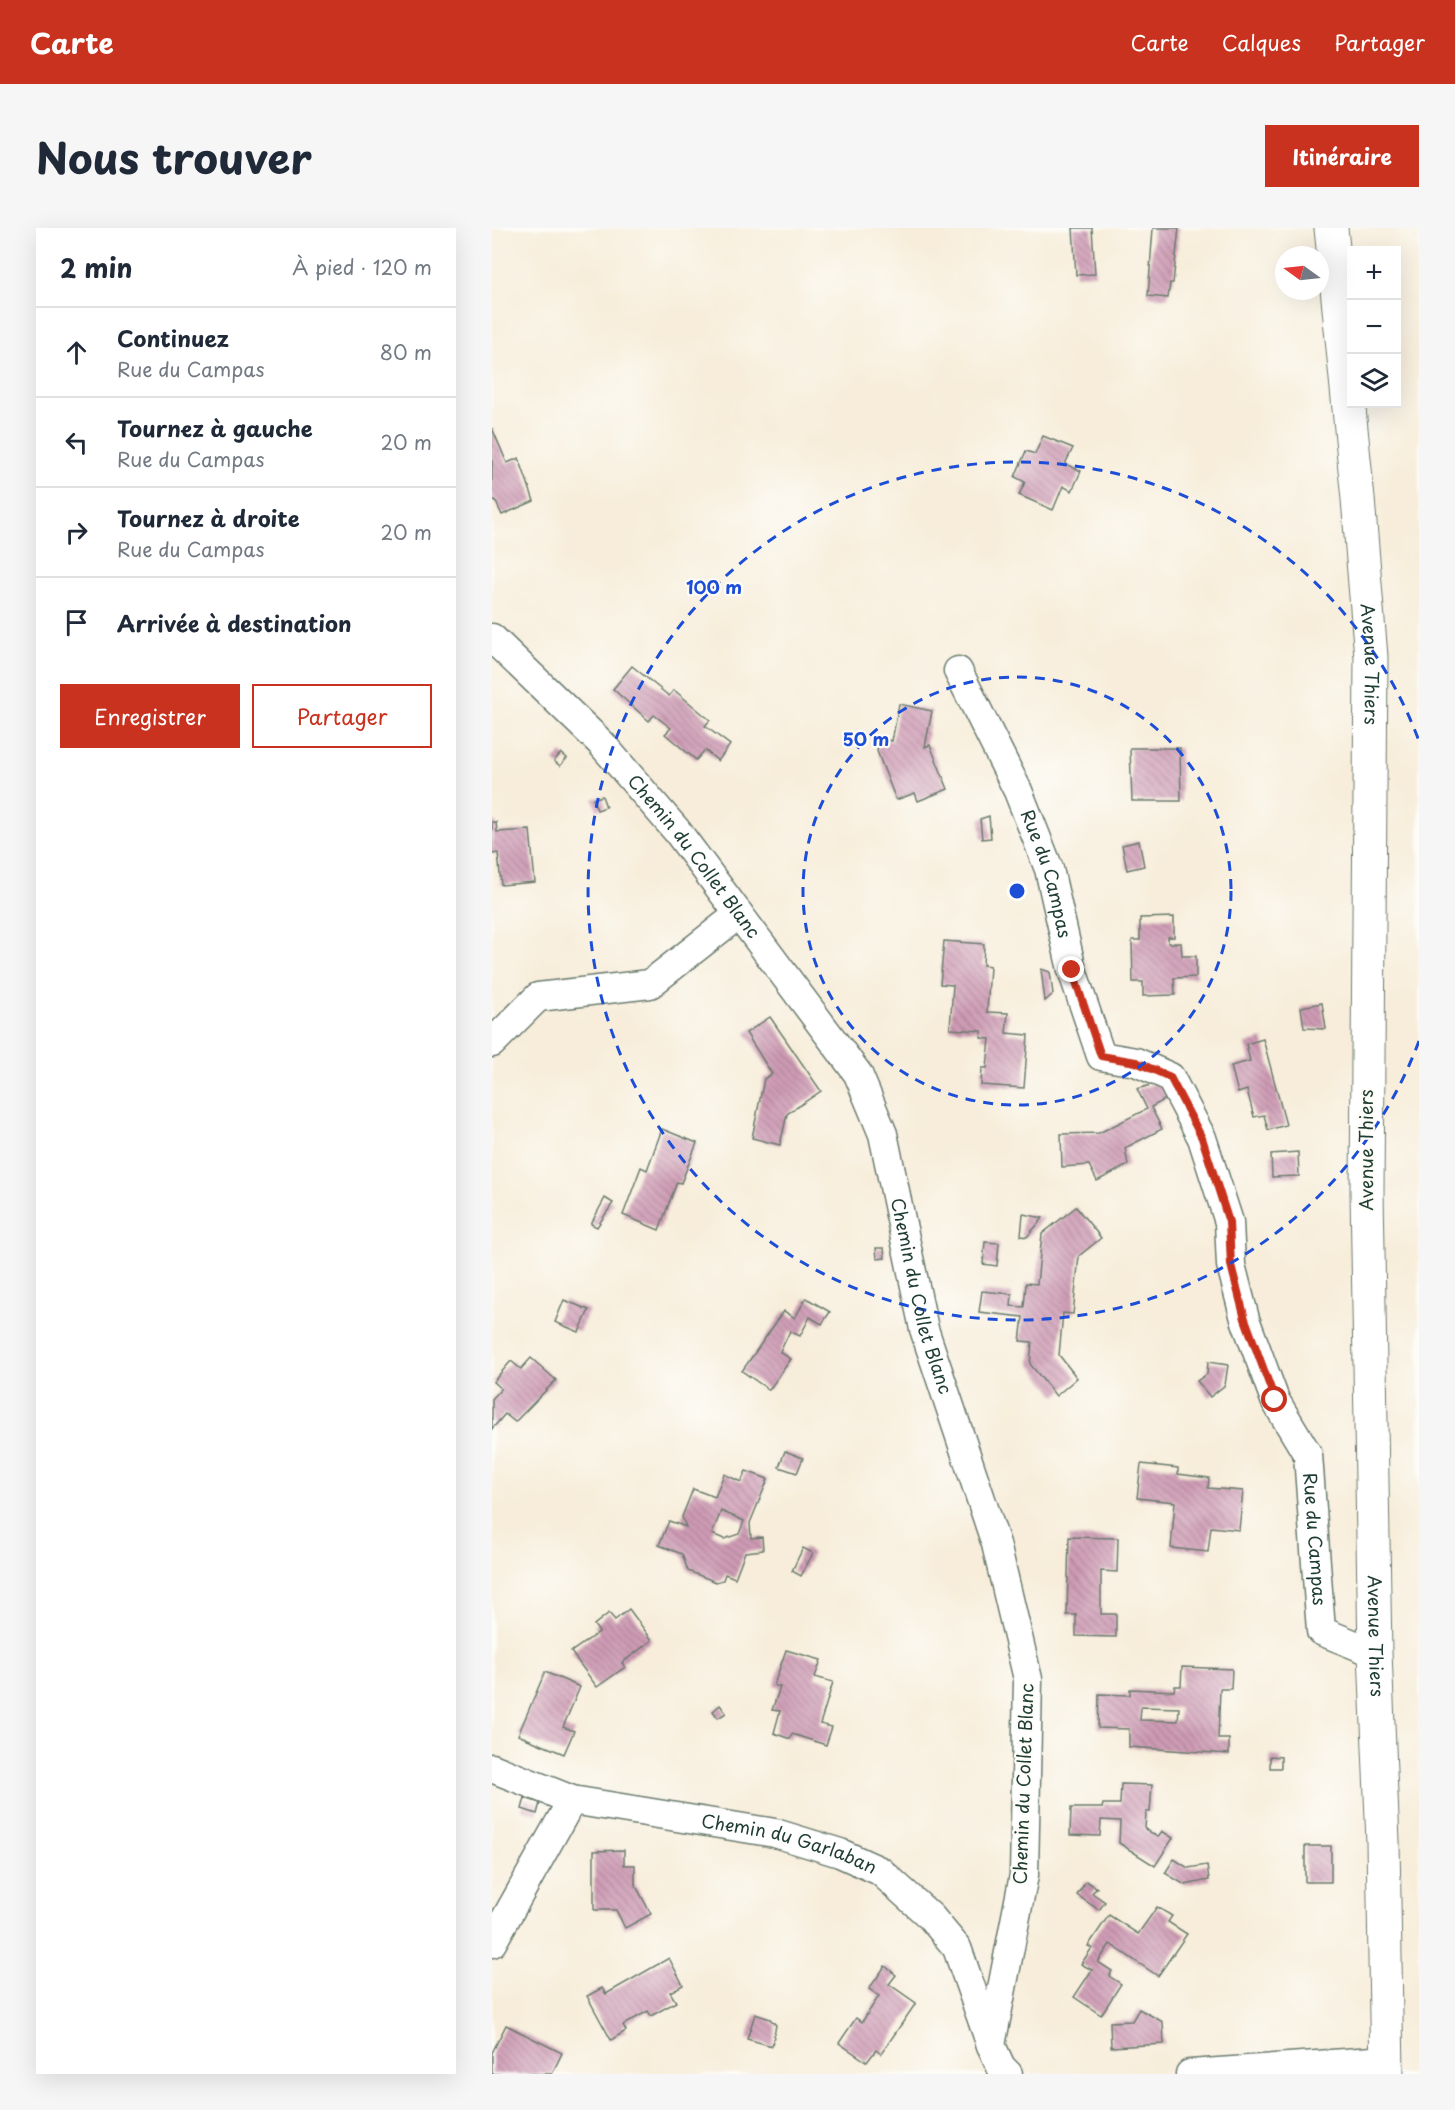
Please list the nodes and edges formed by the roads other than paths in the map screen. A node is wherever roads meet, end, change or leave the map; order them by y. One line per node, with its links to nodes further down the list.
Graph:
1 (1331, 228): 6 (main road, Avenue Thiers)
2 (492, 638): 4 (street, Chemin du Collet Blanc)
3 (958, 671): 6 (street, Rue du Campas)
4 (739, 914): 5 (street); 10 (street, Chemin du Collet Blanc)
5 (492, 1043)
6 (1375, 1653): 11 (main road, Avenue Thiers)
7 (492, 1768): 8 (street, Chemin du Garlaban)
8 (572, 1800): 9 (street); 10 (street, Chemin du Garlaban)
9 (492, 1943)
10 (991, 2045): 12 (street)
11 (1387, 2067): 13 (street)
12 (1008, 2074)
13 (1190, 2074)

